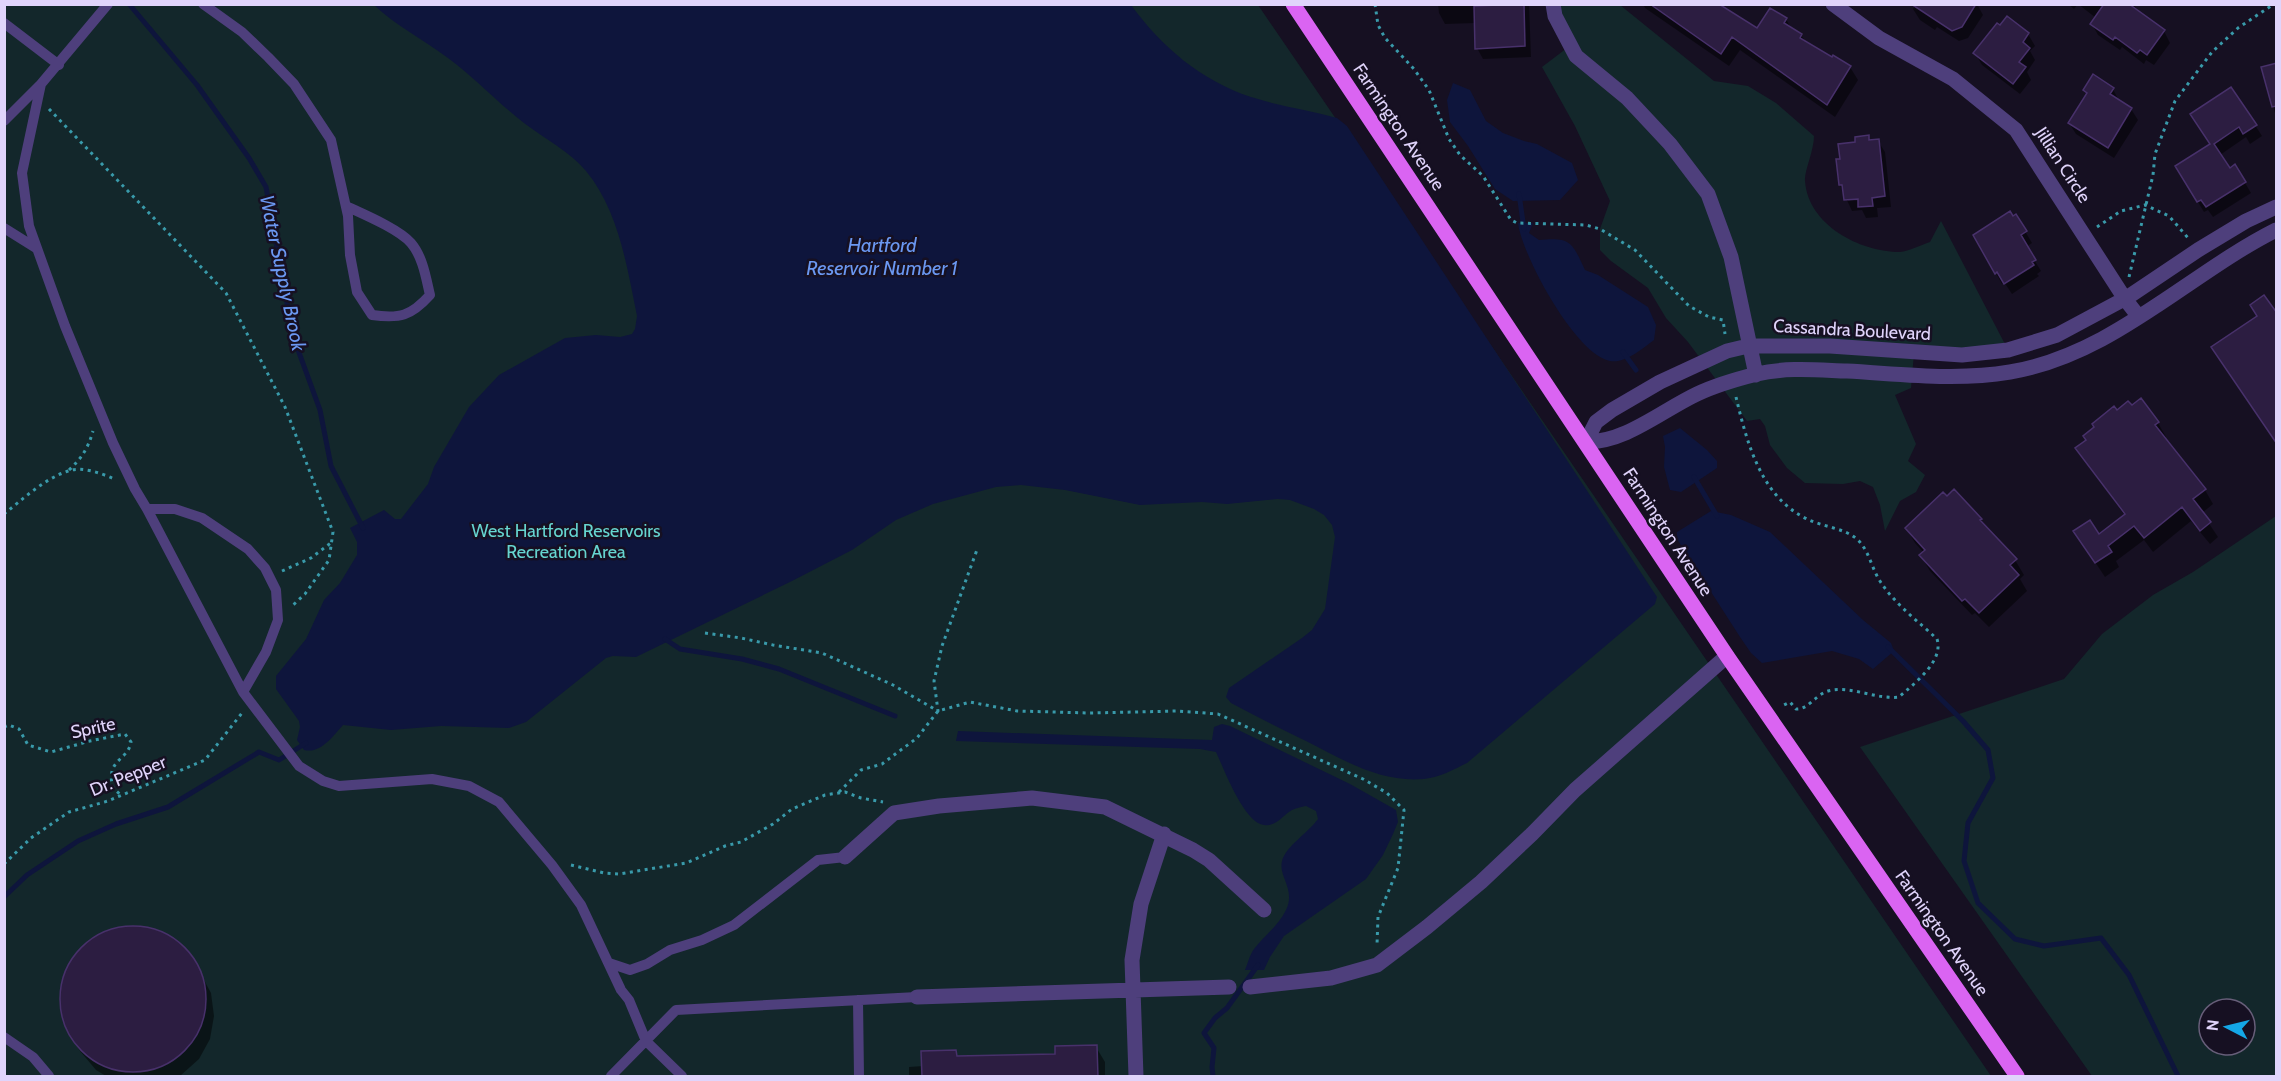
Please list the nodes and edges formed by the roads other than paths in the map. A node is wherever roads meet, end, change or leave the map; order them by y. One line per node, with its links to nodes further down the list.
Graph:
1 (202, 4): 10 (lane)
2 (1293, 4): 19 (main road, Farmington Avenue)
3 (1553, 4): 17 (street)
4 (1833, 4): 15 (street, Jillian Circle)
5 (106, 7): 7 (lane)
6 (4, 23): 7 (lane)
7 (59, 64): 8 (lane)
8 (41, 84): 9 (lane); 14 (lane)
9 (4, 121)
10 (346, 206): 10 (lane)
11 (2277, 207): 15 (street, Cassandra Boulevard)
12 (4, 228): 14 (lane)
13 (2277, 230): 16 (street)
14 (37, 249): 20 (lane)
15 (2125, 299): 16 (street, Jillian Circle); 17 (street, Cassandra Boulevard)
16 (2139, 317): 18 (street)
17 (1749, 346): 18 (street); 19 (street, Cassandra Boulevard)
18 (1756, 375): 19 (street)
19 (1586, 442): 21 (main road, Farmington Avenue)
20 (147, 509): 22 (lane); 22 (lane)
21 (1727, 656): 28 (street); 39 (main road, Farmington Avenue)
22 (243, 692): 26 (lane)
23 (1164, 834): 24 (street); 25 (street); 29 (street)
24 (845, 857): 26 (lane)
25 (1264, 910)
26 (609, 963): 33 (lane)
27 (1229, 987): 28 (lane); 29 (street)
28 (1251, 987)
29 (1134, 991): 30 (street); 38 (street)
30 (917, 997): 31 (lane)
31 (858, 1000): 33 (lane); 37 (lane)
32 (4, 1037): 34 (lane)
33 (646, 1041): 35 (lane); 36 (lane)
34 (50, 1077)
35 (611, 1077)
36 (682, 1077)
37 (859, 1077)
38 (1136, 1077)
39 (2017, 1077)

